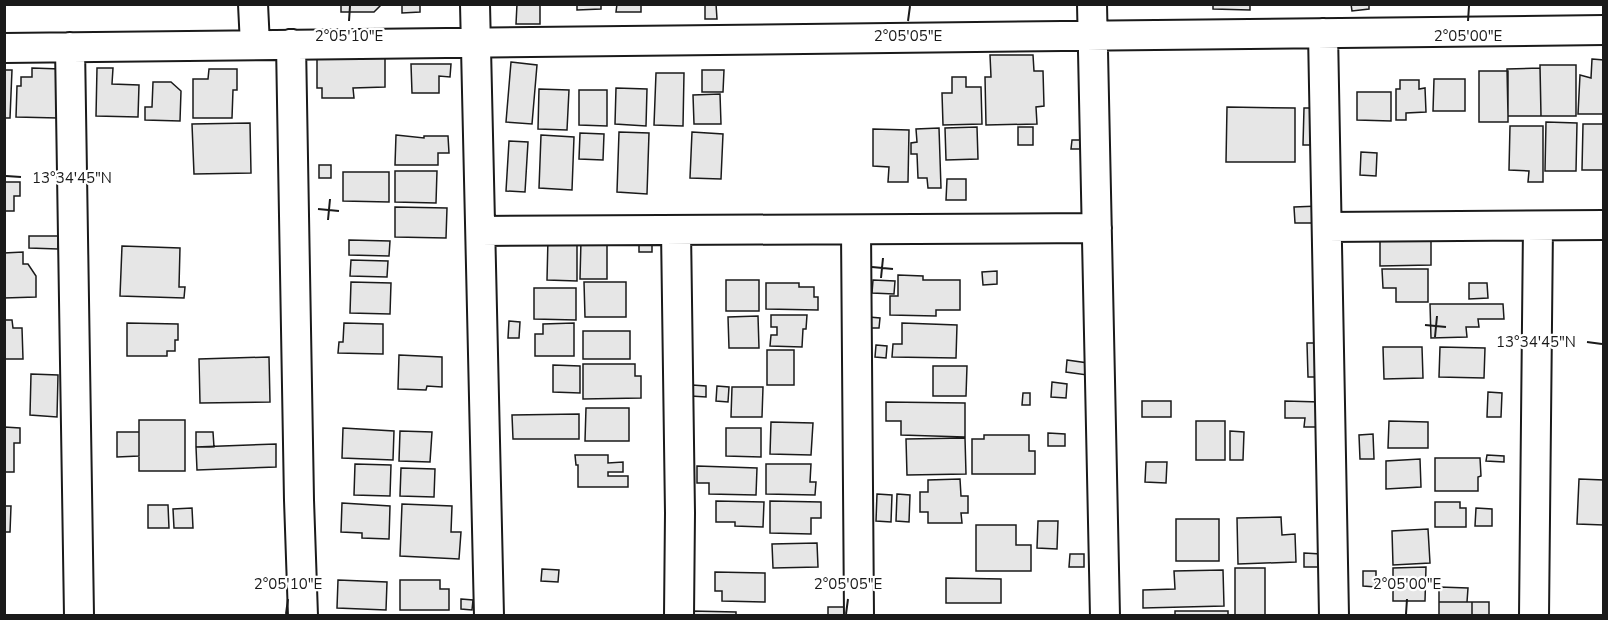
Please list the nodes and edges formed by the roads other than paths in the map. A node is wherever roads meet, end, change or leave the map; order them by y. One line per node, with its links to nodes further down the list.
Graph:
1 (253, 4): 8 (street)
2 (475, 4): 7 (street)
3 (1092, 4): 6 (street)
4 (1604, 30): 5 (street)
5 (1323, 33): 6 (street); 14 (street)
6 (1093, 36): 7 (street); 15 (street)
7 (476, 43): 9 (street); 18 (street)
8 (255, 45): 9 (street); 10 (street)
9 (291, 45): 20 (street)
10 (70, 47): 11 (street); 19 (street)
11 (4, 48)
12 (1604, 225): 13 (street)
13 (1538, 226): 14 (street); 26 (street)
14 (1327, 227): 25 (street)
15 (1097, 228): 17 (street); 24 (street)
16 (676, 230): 17 (street); 18 (street); 22 (street)
17 (856, 230): 23 (street)
18 (481, 231): 21 (street)
19 (78, 615)
20 (303, 615)
21 (489, 615)
22 (680, 615)
23 (859, 615)
24 (1105, 615)
25 (1334, 615)
26 (1534, 615)

